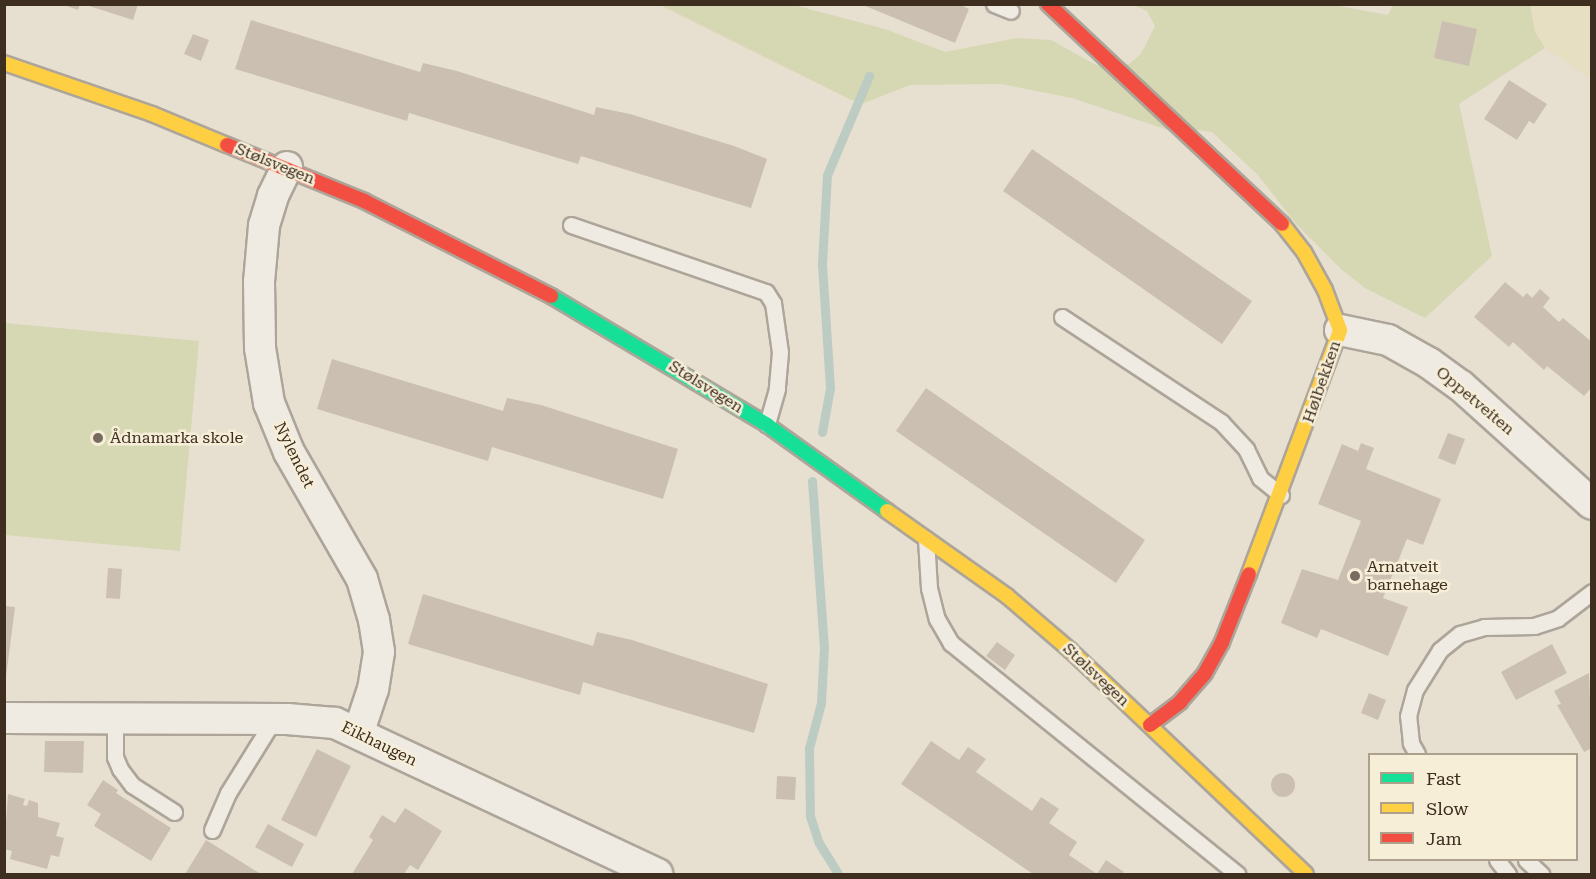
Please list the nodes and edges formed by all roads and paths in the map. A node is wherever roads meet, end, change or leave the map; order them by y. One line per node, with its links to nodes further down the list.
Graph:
1 (994, 4): 3 (lane)
2 (1048, 4): 8 (street, Hølbekken)
3 (1011, 11)
4 (4, 63): 5 (street, Stølsvegen)
5 (287, 167): 9 (street, Stølsvegen); 18 (street, Nylendet)
6 (571, 225): 9 (lane)
7 (1062, 317): 10 (lane)
8 (1340, 330): 10 (street, Hølbekken); 11 (street, Oppetveiten)
9 (767, 425): 12 (street, Stølsvegen)
10 (1281, 495): 17 (street, Hølbekken)
11 (1592, 504)
12 (926, 535): 17 (street, Stølsvegen); 25 (lane)
13 (1592, 592): 19 (lane)
14 (4, 718): 16 (street, Eikhaugen)
15 (273, 719): 16 (street, Eikhaugen); 18 (street, Eikhaugen); 21 (lane)
16 (116, 720): 20 (lane)
17 (1150, 725): 26 (street, Stølsvegen)
18 (359, 731): 24 (street, Eikhaugen)
19 (1417, 753)
20 (174, 812)
21 (212, 830)
22 (1498, 861): 27 (lane)
23 (1527, 861): 28 (lane)
24 (657, 874)
25 (1237, 874)
26 (1306, 874)
27 (1508, 874)
28 (1541, 874)

